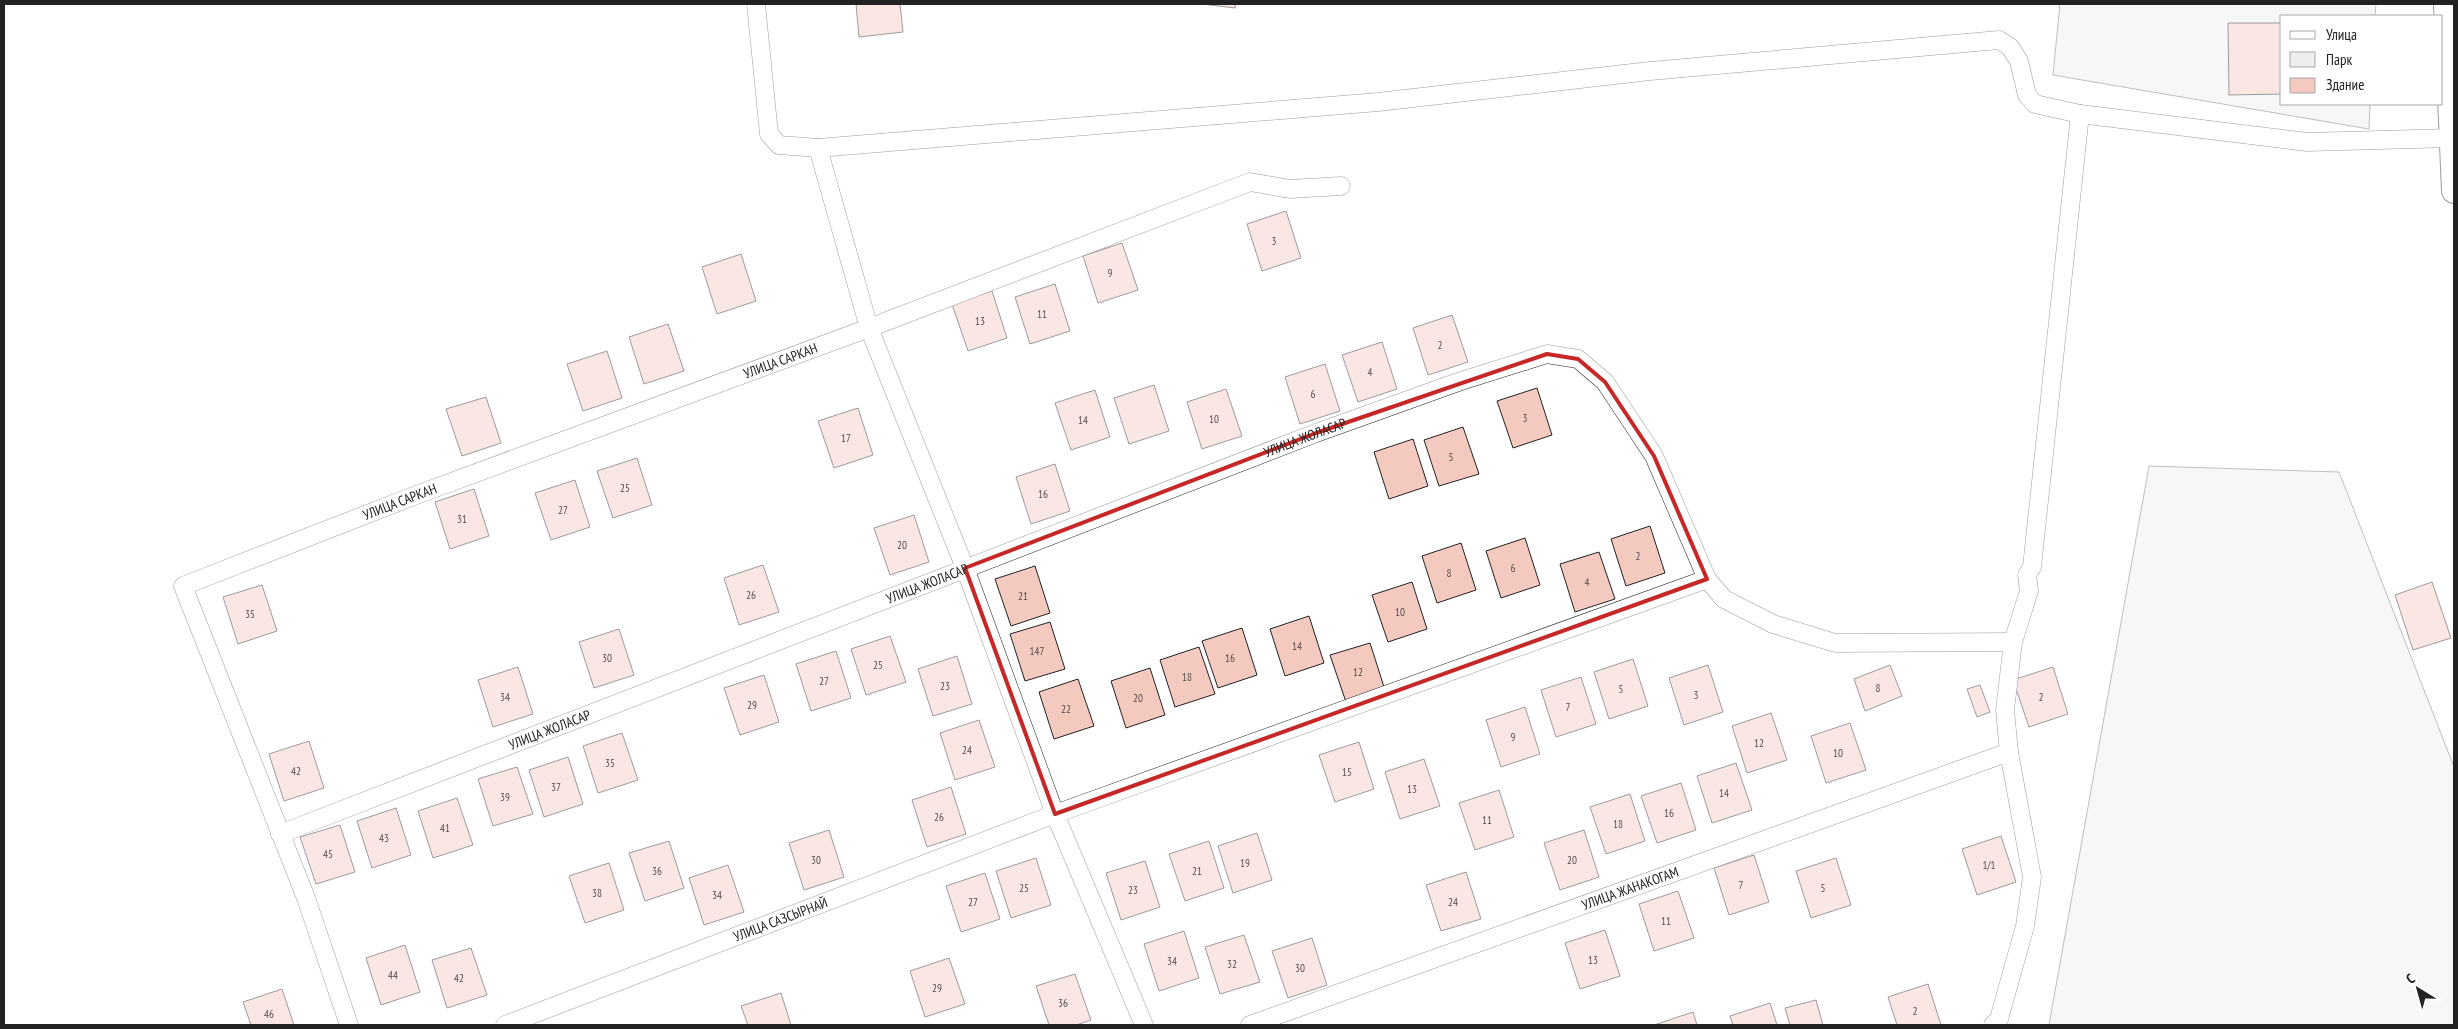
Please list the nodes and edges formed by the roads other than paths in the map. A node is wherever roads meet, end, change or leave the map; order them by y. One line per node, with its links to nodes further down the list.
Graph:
1 (756, 4): 5 (street)
2 (2446, 4): 4 (street)
3 (2080, 114): 4 (street); 5 (street); 11 (street)
4 (2452, 138): 7 (street)
5 (818, 148): 8 (street)
6 (1341, 186): 8 (street)
7 (2454, 192)
8 (869, 328): 9 (street); 14 (street, УЛИЦА САРКАН)
9 (965, 568): 10 (street, УЛИЦА ЖОЛАСАР); 13 (street); 14 (street, УЛИЦА ЖОЛАСАР)
10 (1707, 579): 11 (street); 13 (street, УЛИЦА САЗСЫРНАЙ)
11 (2013, 642): 12 (street)
12 (2009, 752): 18 (street, УЛИЦА ЖАНАКОГАМ); 19 (street)
13 (1055, 814): 16 (street, УЛИЦА САЗСЫРНАЙ); 17 (street)
14 (280, 834): 15 (street)
15 (349, 1025)
16 (505, 1025)
17 (1144, 1025)
18 (1250, 1025)
19 (1993, 1025)

